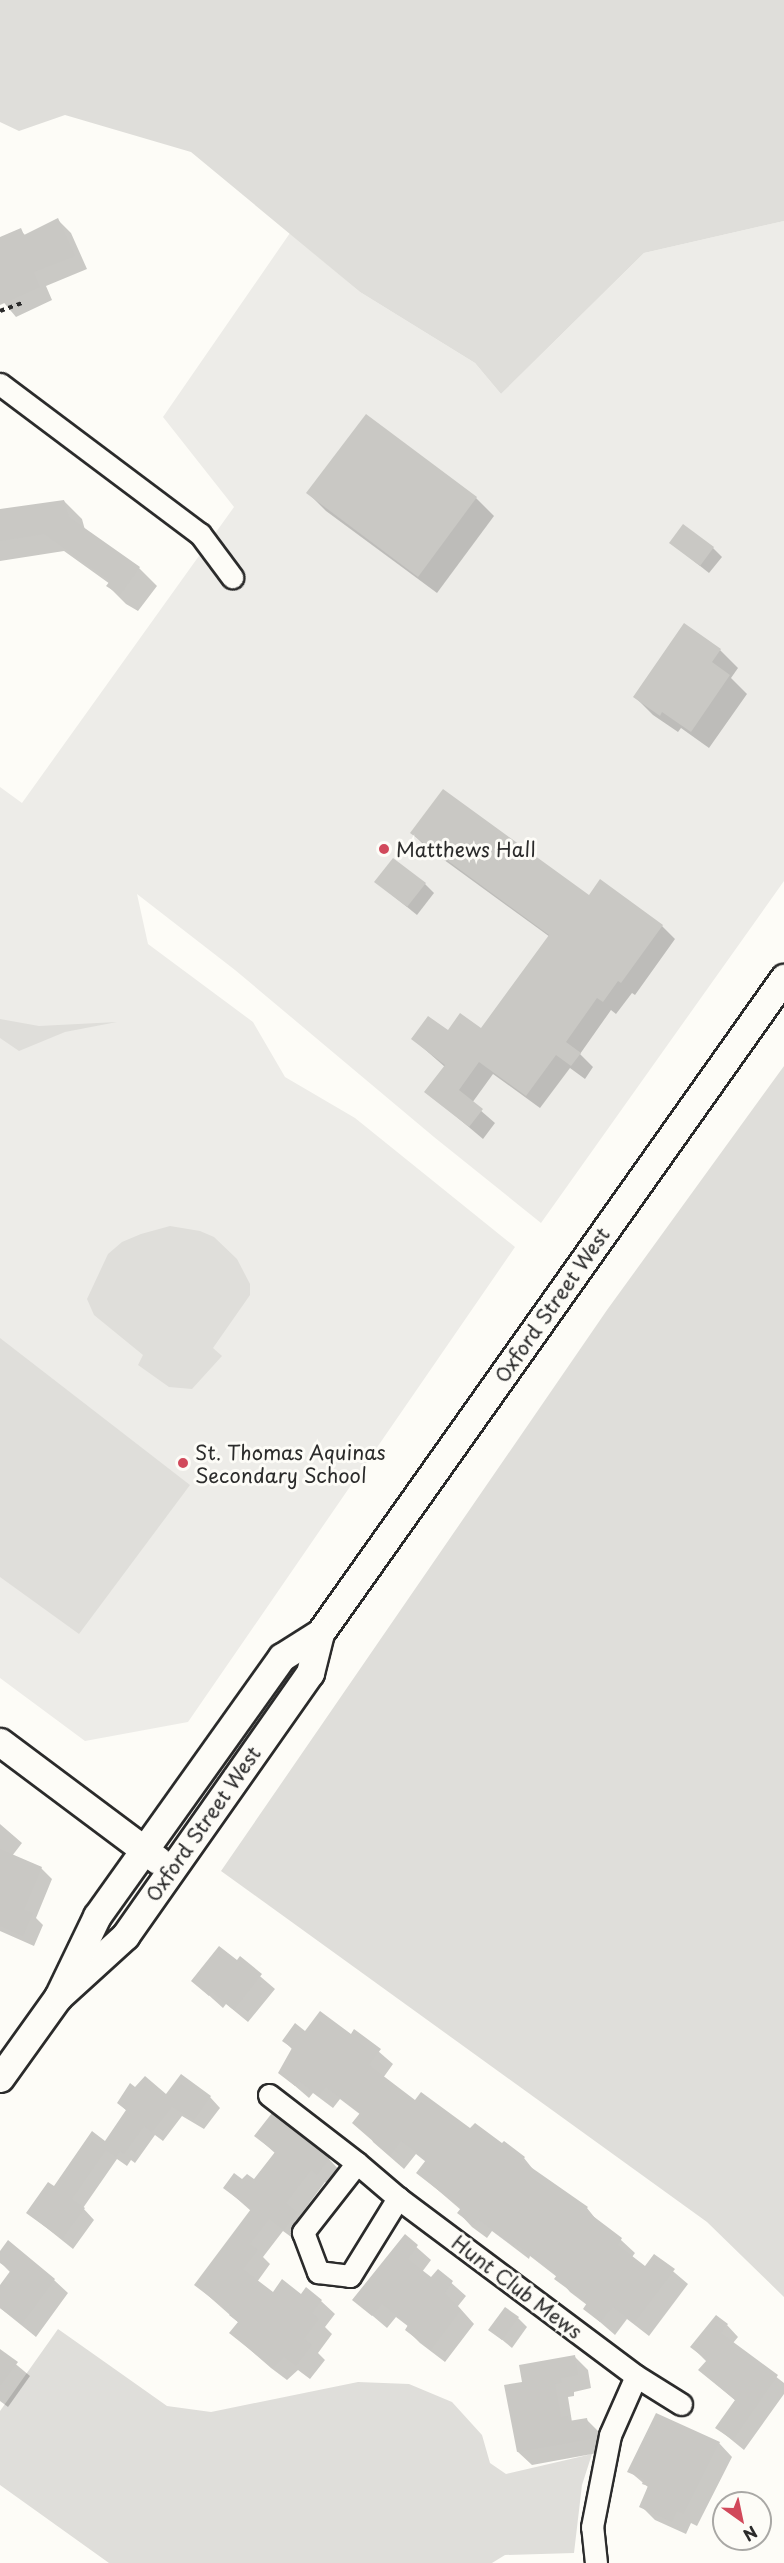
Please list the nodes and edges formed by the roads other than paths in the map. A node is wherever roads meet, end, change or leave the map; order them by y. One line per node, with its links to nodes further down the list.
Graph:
1 (0, 384): 2 (street)
2 (232, 577)
3 (784, 978): 4 (main road, Oxford Street West)
4 (320, 1633): 6 (main road, Oxford Street West); 7 (main road, Oxford Street West)
5 (0, 1742): 6 (main road)
6 (144, 1850): 7 (main road); 8 (main road, Oxford Street West)
7 (171, 1870): 8 (main road, Oxford Street West)
8 (58, 1996): 9 (main road, Oxford Street West)
9 (0, 2078)
10 (269, 2096): 11 (street, Hunt Club Mews)
11 (357, 2163): 12 (street, Hunt Club Mews); 12 (street)
12 (398, 2198): 13 (street, Hunt Club Mews)
13 (636, 2376): 14 (street, Hunt Club Mews); 15 (street)
14 (681, 2403)
15 (596, 2563)

